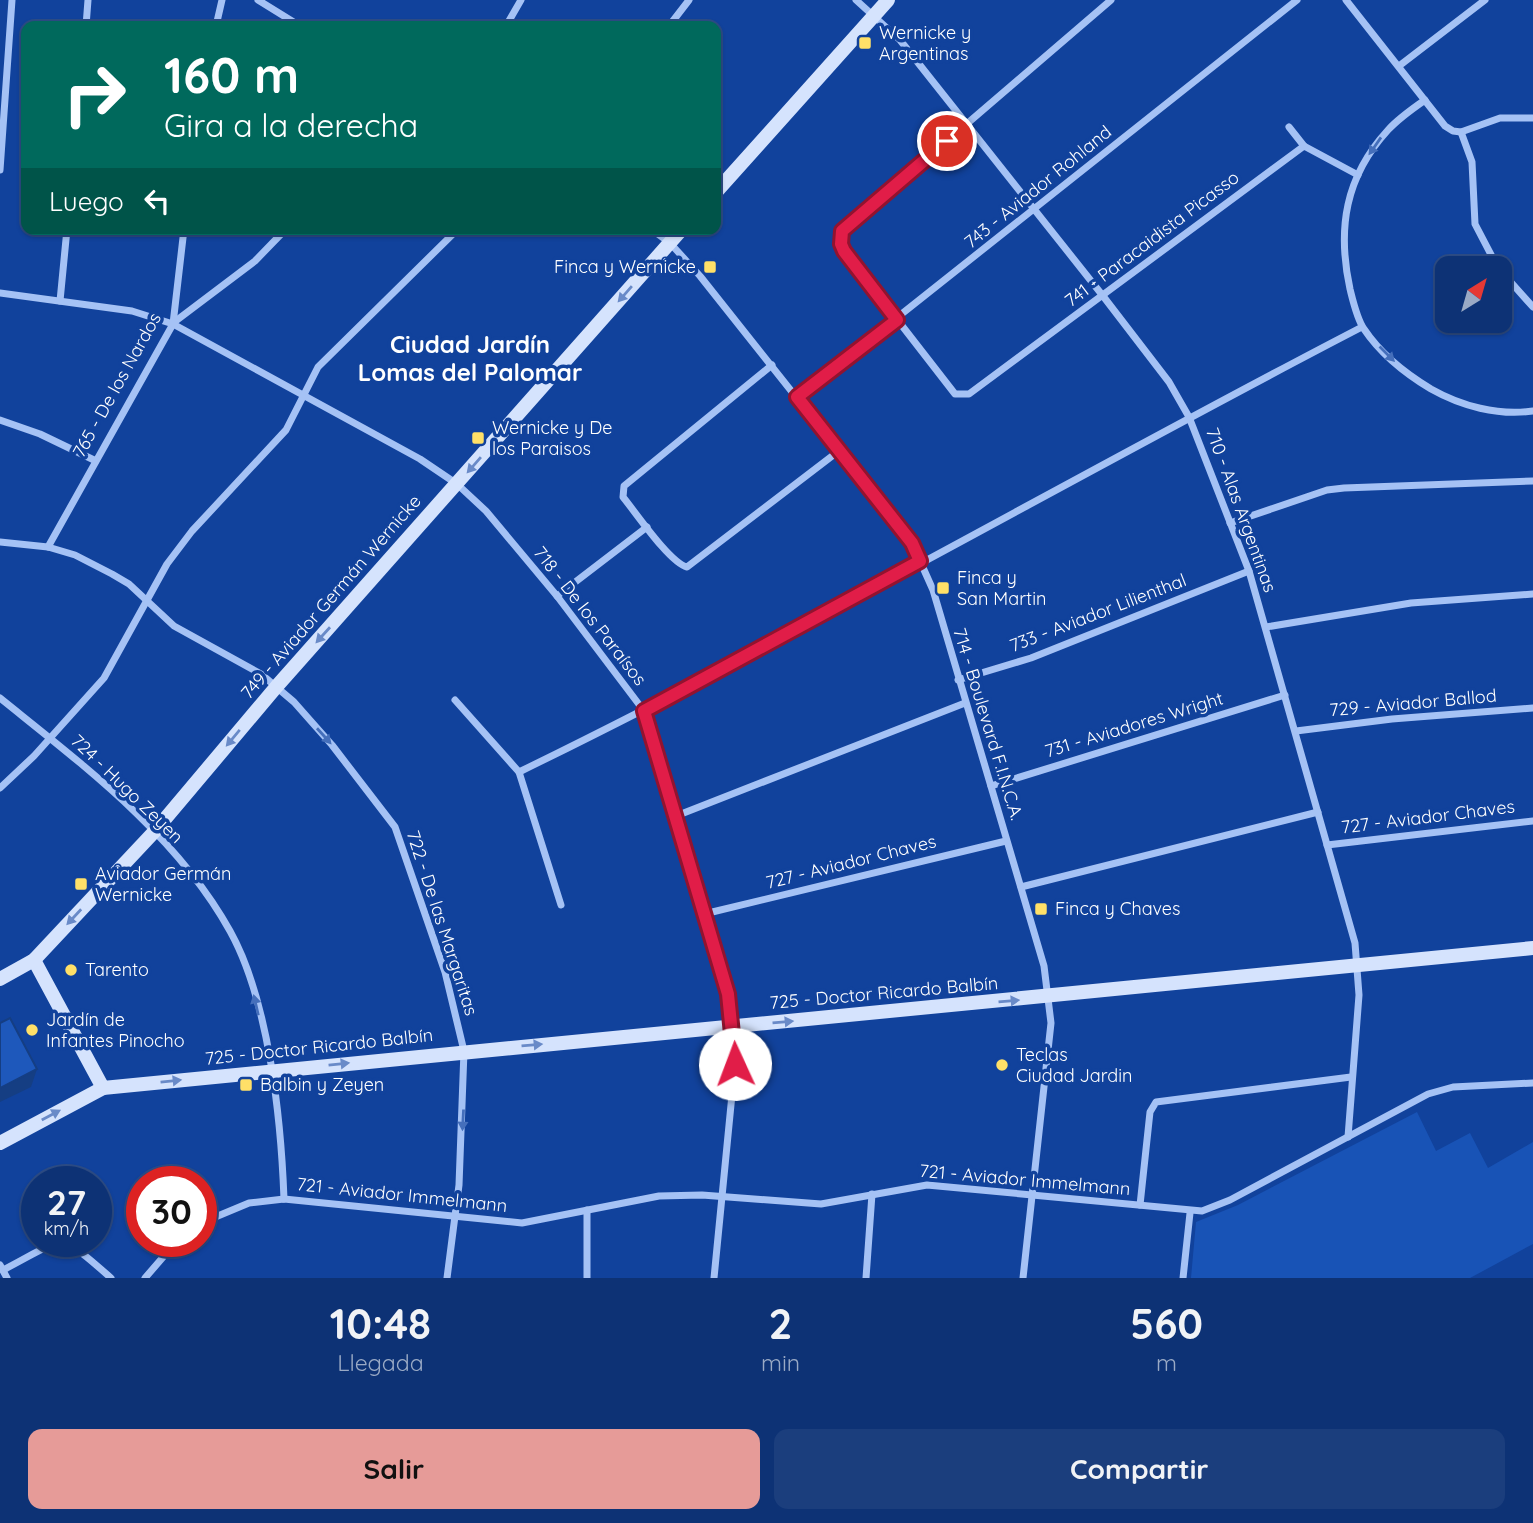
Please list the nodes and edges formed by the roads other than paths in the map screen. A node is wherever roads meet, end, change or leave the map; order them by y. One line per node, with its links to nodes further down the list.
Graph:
1 (12, 0): 26 (street)
2 (88, 0): 14 (street)
3 (222, 0): 15 (street)
4 (258, 0): 16 (street)
5 (521, 0): 17 (street)
6 (689, 0): 18 (street)
7 (856, 0): 13 (street, 710 - Alas Argentinas)
8 (888, 0): 13 (street)
9 (1111, 0): 22 (street)
10 (1297, 0): 29 (street, 743 - Aviador Rohland)
11 (1346, 0): 19 (street)
12 (1485, 0): 19 (street)
13 (875, 14): 22 (street, 710 - Alas Argentinas); 28 (street)
14 (86, 21)
15 (217, 21)
16 (292, 21)
17 (509, 21)
18 (673, 21)
19 (1399, 66): 20 (street)
20 (1425, 100): 24 (street); 27 (street, one-way to 27)
21 (1533, 118): 24 (street)
22 (967, 125): 29 (street, 710 - Alas Argentinas); 43 (street)
23 (1289, 127): 25 (street)
24 (1461, 132): 37 (street)
25 (1304, 146): 27 (street); 40 (street, 741 - Paracaidista Picasso)
26 (0, 170)
27 (1358, 175): 45 (street)
28 (721, 186)
29 (1036, 210): 40 (street, 710 - Alas Argentinas); 43 (street, 743 - Aviador Rohland)
30 (66, 235): 41 (street)
31 (183, 235): 44 (street, 765 - De los Nardos)
32 (280, 235): 44 (street)
33 (451, 235): 47 (street)
34 (659, 235): 36 (street, 714 - Boulevard F.I.N.C.A.)
35 (677, 235): 36 (street, 749 - Aviador Germán Wernicke)
36 (670, 243): 46 (street, 714 - Boulevard F.I.N.C.A.); 55 (street, 749 - Aviador Germán Wernicke, one-way to 55)
37 (1492, 256)
38 (1512, 284): 42 (street)
39 (0, 293): 41 (street, 718 - De los Paraísos)
40 (1103, 296): 43 (street, 741 - Paracaidista Picasso); 50 (street, 710 - Alas Argentinas)
41 (60, 301): 44 (street, 718 - De los Paraísos)
42 (1533, 307)
43 (897, 320): 48 (street, 743 - Aviador Rohland)
44 (173, 324): 47 (street, 718 - De los Paraísos); 53 (street, 765 - De los Nardos)
45 (1362, 327): 49 (street, one-way to 49); 50 (street)
46 (772, 365): 48 (street, 714 - Boulevard F.I.N.C.A.); 57 (street)
47 (303, 397): 55 (street, 718 - De los Paraísos); 64 (street)
48 (797, 397): 52 (street, 714 - Boulevard F.I.N.C.A.)
49 (1533, 411)
50 (1189, 416): 56 (street, 710 - Alas Argentinas); 60 (street)
51 (0, 420): 53 (street)
52 (840, 450): 57 (street); 60 (street, 714 - Boulevard F.I.N.C.A.)
53 (94, 460): 59 (street, 765 - De los Nardos)
54 (1533, 481): 56 (street)
55 (457, 484): 63 (street, 718 - De los Paraísos); 67 (street, 749 - Aviador Germán Wernicke, one-way to 67)
56 (1230, 523): 61 (street, 710 - Alas Argentinas)
57 (647, 527): 63 (street)
58 (0, 542): 59 (street, 722 - De las Margaritas)
59 (48, 547): 64 (street, 722 - De las Margaritas)
60 (920, 561): 66 (street, 714 - Boulevard F.I.N.C.A.); 73 (street)
61 (1249, 571): 65 (street, 710 - Alas Argentinas); 66 (street, 733 - Aviador Lilienthal)
62 (1533, 594): 65 (street)
63 (557, 596): 73 (street, 718 - De los Paraísos)
64 (147, 603): 67 (street, 722 - De las Margaritas); 75 (street)
65 (1266, 627): 68 (street, 710 - Alas Argentinas)
66 (958, 680): 71 (street, 714 - Boulevard F.I.N.C.A.)
67 (277, 686): 82 (street, 749 - Aviador Germán Wernicke, one-way to 82); 94 (street, 722 - De las Margaritas, one-way to 94)
68 (1285, 695): 74 (street, 710 - Alas Argentinas); 77 (street, 731 - Aviadores Wright)
69 (0, 698): 75 (street, 724 - Hugo Zeyen)
70 (454, 700): 76 (street)
71 (965, 703): 77 (street, 714 - Boulevard F.I.N.C.A.); 80 (street)
72 (1533, 708): 74 (street, 729 - Aviador Ballod)
73 (644, 711): 76 (street); 80 (street, 718 - De los Paraísos)
74 (1296, 731): 79 (street, 710 - Alas Argentinas)
75 (50, 738): 78 (street); 82 (street, 724 - Hugo Zeyen)
76 (519, 772): 86 (street)
77 (991, 786): 83 (street, 714 - Boulevard F.I.N.C.A.)
78 (0, 789)
79 (1318, 812): 84 (street, 710 - Alas Argentinas); 85 (street, 727 - Aviador Chaves)
80 (676, 816): 87 (street, 718 - De los Paraísos)
81 (1533, 821): 84 (street, 727 - Aviador Chaves)
82 (154, 832): 89 (street, 749 - Aviador Germán Wernicke, one-way to 89); 95 (street, 724 - Hugo Zeyen, one-way to 82)
83 (1006, 841): 85 (street, 714 - Boulevard F.I.N.C.A.); 87 (street, 727 - Aviador Chaves)
84 (1327, 845): 90 (street, 710 - Alas Argentinas)
85 (1021, 887): 92 (street, 714 - Boulevard F.I.N.C.A.)
86 (561, 905)
87 (704, 914): 93 (street, 718 - De los Paraísos)
88 (1533, 948): 90 (street, 725 - Doctor Ricardo Balbín)
89 (34, 960): 91 (street, 749 - Aviador Germán Wernicke); 98 (street)
90 (1358, 965): 92 (street, 725 - Doctor Ricardo Balbín); 96 (street, 710 - Alas Argentinas)
91 (0, 979)
92 (1050, 998): 93 (street, 725 - Doctor Ricardo Balbín, one-way to 92); 102 (street, 714 - Boulevard F.I.N.C.A.)
93 (734, 1026): 94 (street, 725 - Doctor Ricardo Balbín, one-way to 93); 103 (street, 718 - De los Paraísos)
94 (464, 1051): 95 (street, 725 - Doctor Ricardo Balbín, one-way to 94); 109 (street, 722 - De las Margaritas, one-way to 109)
95 (271, 1071): 98 (street, 725 - Doctor Ricardo Balbín, one-way to 95); 104 (street, 724 - Hugo Zeyen)
96 (1351, 1077): 99 (street, 710 - Alas Argentinas); 105 (street)
97 (1533, 1083): 99 (street, 721 - Aviador Immelmann)
98 (103, 1088): 100 (street, 725 - Doctor Ricardo Balbín, one-way to 98)
99 (1348, 1137): 107 (street, 721 - Aviador Immelmann)
100 (0, 1143)
101 (873, 1194): 102 (street, 721 - Aviador Immelmann); 103 (street, 721 - Aviador Immelmann); 117 (street)
102 (1032, 1194): 105 (street, 721 - Aviador Immelmann); 118 (street, 714 - Boulevard F.I.N.C.A.)
103 (722, 1197): 106 (street, 721 - Aviador Immelmann); 116 (street, 718 - De los Paraísos)
104 (284, 1199): 108 (street, 721 - Aviador Immelmann); 109 (street, 721 - Aviador Immelmann)
105 (1140, 1205): 107 (street, 721 - Aviador Immelmann)
106 (587, 1210): 109 (street, 721 - Aviador Immelmann); 115 (street)
107 (1190, 1213): 119 (street)
108 (217, 1215)
109 (455, 1218): 114 (street, 722 - De las Margaritas)
110 (163, 1257): 113 (street)
111 (4, 1271): 112 (street)
112 (111, 1278)
113 (145, 1278)
114 (447, 1278)
115 (587, 1278)
116 (713, 1278)
117 (866, 1278)
118 (1023, 1278)
119 (1183, 1278)

